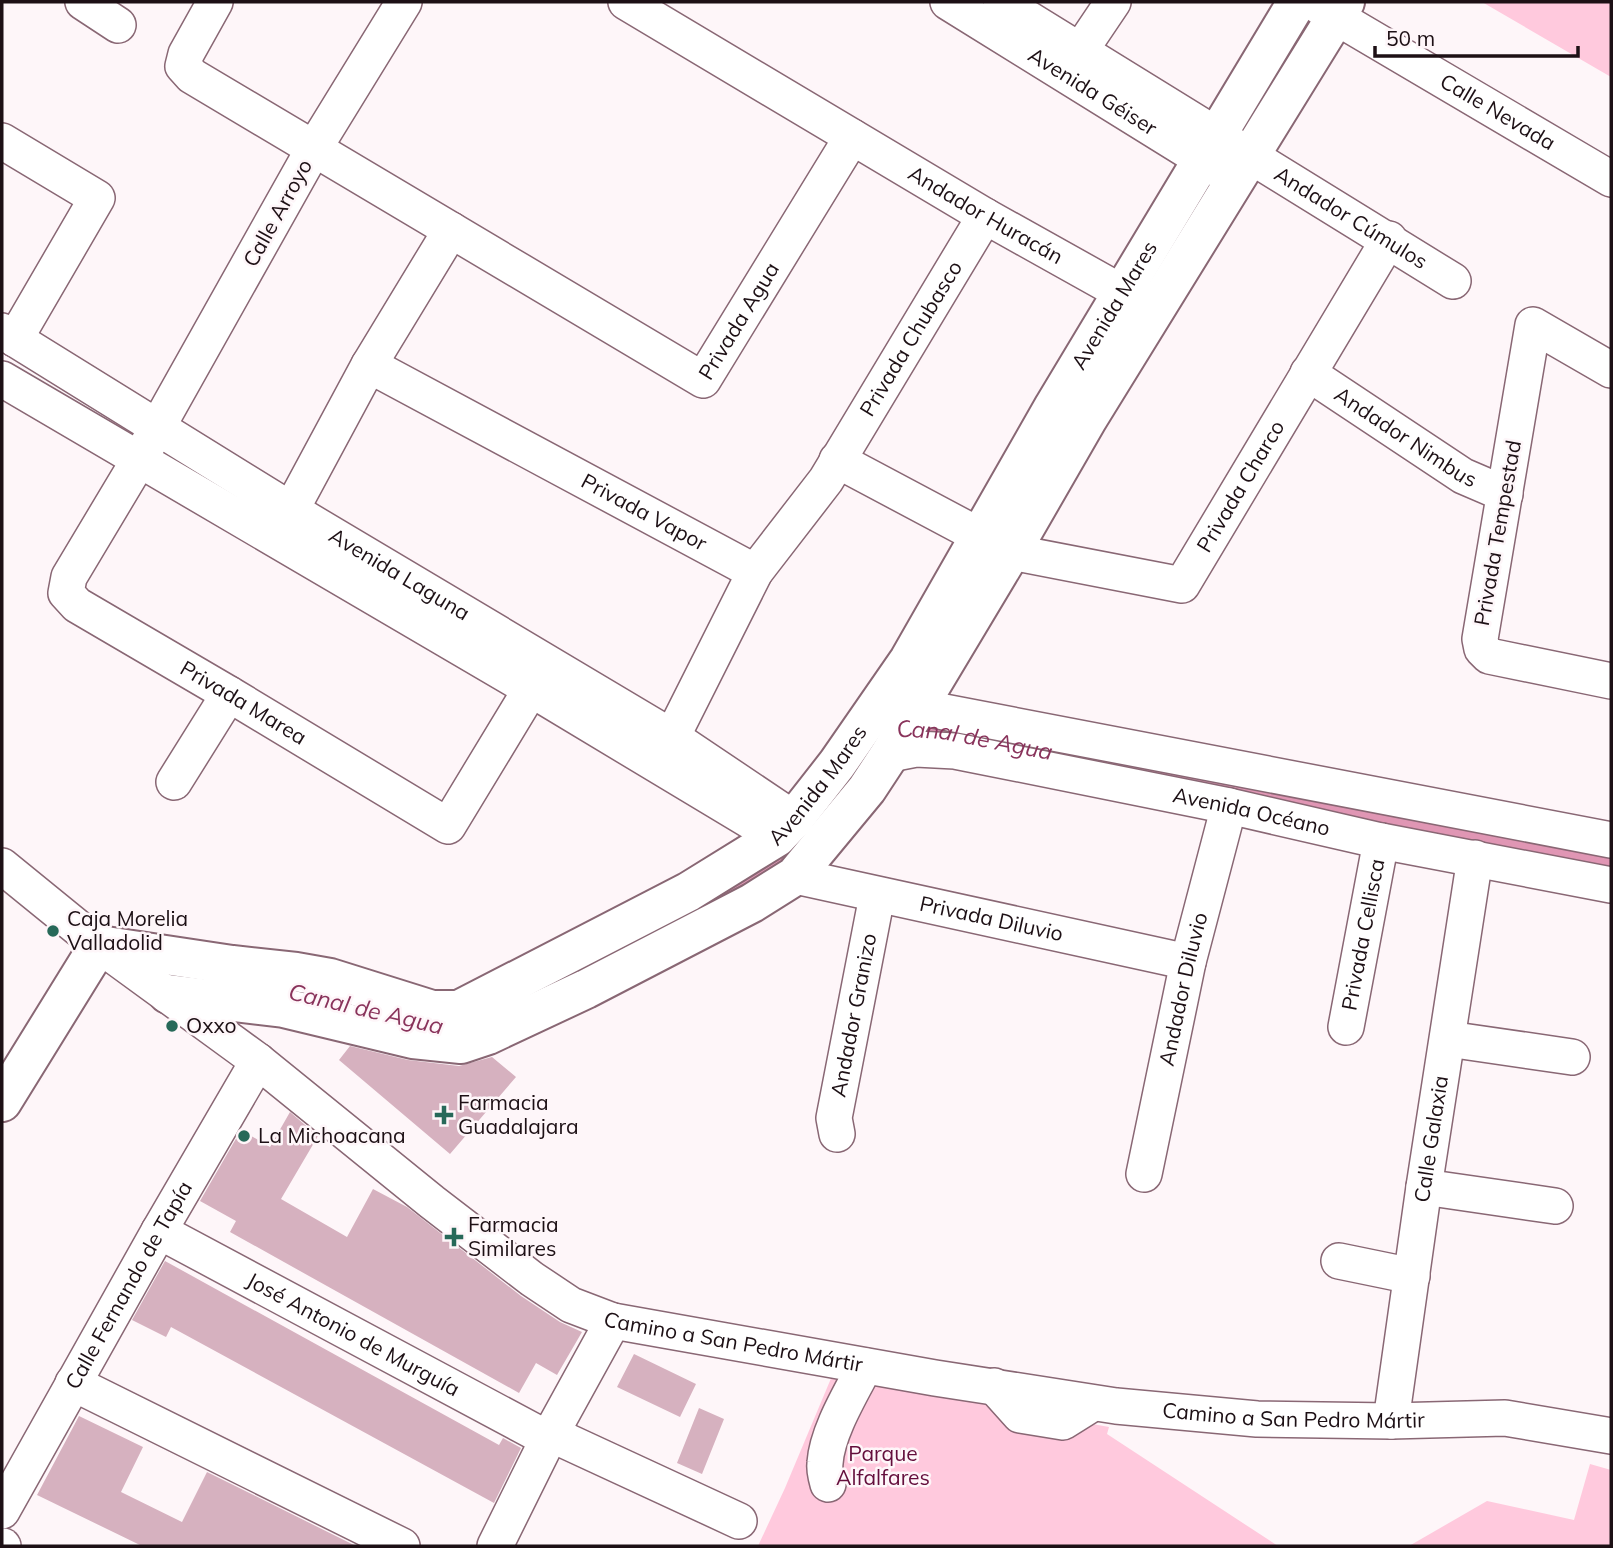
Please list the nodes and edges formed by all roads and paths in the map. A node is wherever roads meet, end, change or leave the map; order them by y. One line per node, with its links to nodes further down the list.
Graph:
1 (83, 2): 10 (street)
2 (215, 2): 15 (street, Privada Agua)
3 (404, 2): 15 (street, Calle Arroyo)
4 (626, 2): 12 (street)
5 (948, 2): 14 (street, Avenida Géiser)
6 (1001, 2): 11 (street, Avenida Géiser)
7 (1113, 2): 11 (street)
8 (1297, 2): 14 (main road, Avenida Mares)
9 (1332, 7): 16 (main road, Avenida Mares); 17 (street, Calle Nevada)
10 (118, 25)
11 (1080, 51): 14 (street, Avenida Géiser)
12 (852, 137): 18 (street, Andador Huracán); 19 (street, Privada Agua)
13 (2, 141): 23 (street)
14 (1208, 147): 16 (street, Avenida Géiser); 22 (main road, Avenida Mares)
15 (313, 150): 19 (street, Privada Agua); 29 (street, Calle Arroyo)
16 (1243, 168): 20 (street, Andador Cúmulos); 28 (main road, Avenida Mares)
17 (1611, 179)
18 (985, 216): 22 (street, Andador Huracán); 31 (street, Privada Chubasco)
19 (451, 230): 24 (street)
20 (1389, 239): 21 (street, Andador Cúmulos); 26 (street, Privada Charco)
21 (1452, 281)
22 (1122, 292): 28 (main road, Avenida Mares)
23 (8, 335): 29 (street, Avenida Laguna)
24 (369, 365): 33 (street); 35 (street, Privada Vapor)
25 (1611, 370): 32 (street, Privada Tempestad)
26 (1308, 373): 32 (street, Andador Nimbus); 34 (street, Privada Charco)
27 (2, 379): 30 (street, Avenida Laguna)
28 (1071, 413): 34 (main road, Avenida Mares)
29 (158, 426): 30 (street, Privada Marea); 33 (street, Avenida Laguna)
30 (139, 460): 36 (street, Avenida Laguna); 39 (street, Privada Marea)
31 (837, 460): 34 (street); 35 (street, Privada Chubasco)
32 (1505, 495): 37 (street, Privada Tempestad)
33 (291, 510): 36 (street, Avenida Laguna)
34 (995, 544): 40 (main road, Avenida Mares); 45 (main road, Avenida Mares)
35 (755, 572): 41 (street)
36 (466, 634): 38 (street, Avenida Laguna); 41 (street, Avenida Laguna)
37 (1611, 681)
38 (531, 689): 39 (street, Privada Marea); 45 (street, Avenida Laguna)
39 (229, 694): 43 (street)
40 (918, 707): 42 (main road, Avenida Mares); 46 (street, Avenida Océano)
41 (672, 737): 45 (street, Avenida Laguna)
42 (890, 754): 44 (street, Avenida Océano); 50 (main road, Avenida Mares)
43 (174, 782)
44 (1228, 806): 47 (street, Avenida Océano); 54 (street, Andador Diluvio)
45 (785, 828): 53 (main road, Avenida Mares)
46 (1611, 840)
47 (1381, 841): 48 (street, Avenida Océano); 56 (street, Privada Cellisca)
48 (1475, 858): 51 (street, Avenida Océano); 57 (street, Calle Galaxia)
49 (2, 866): 53 (street, Camino a San Pedro Mártir)
50 (795, 876): 52 (street, Privada Diluvio); 55 (main road, Avenida Mares)
51 (1611, 886)
52 (877, 896): 54 (street, Privada Diluvio); 61 (street, Andador Granizo)
53 (100, 945): 55 (street, Camino a San Pedro Mártir); 60 (main road)
54 (1188, 962): 62 (street, Andador Diluvio)
55 (168, 994): 59 (street, Camino a San Pedro Mártir)
56 (1346, 1027)
57 (1448, 1039): 58 (street); 63 (street, Calle Galaxia)
58 (1572, 1057)
59 (258, 1061): 65 (street, Calle Fernando de Tapía); 68 (street, Camino a San Pedro Mártir)
60 (2, 1102)
61 (837, 1134)
62 (1144, 1174)
63 (1424, 1187): 64 (street); 67 (street, Calle Galaxia)
64 (1555, 1206)
65 (159, 1231): 70 (street, Calle Fernando de Tapía); 72 (street, José Antonio de Murguía)
66 (1339, 1261): 67 (street)
67 (1412, 1276): 71 (street, Calle Galaxia)
68 (613, 1321): 69 (street, Camino a San Pedro Mártir); 72 (street)
69 (865, 1366): 71 (street, Camino a San Pedro Mártir); 74 (street)
70 (73, 1383): 75 (street, Calle Fernando de Tapía); 77 (street)
71 (1391, 1421): 73 (street, Camino a San Pedro Mártir)
72 (550, 1436): 76 (street, José Antonio de Murguía); 78 (street)
73 (1611, 1436)
74 (828, 1484)
75 (2, 1511)
76 (739, 1521)
77 (402, 1546)
78 (495, 1546)

